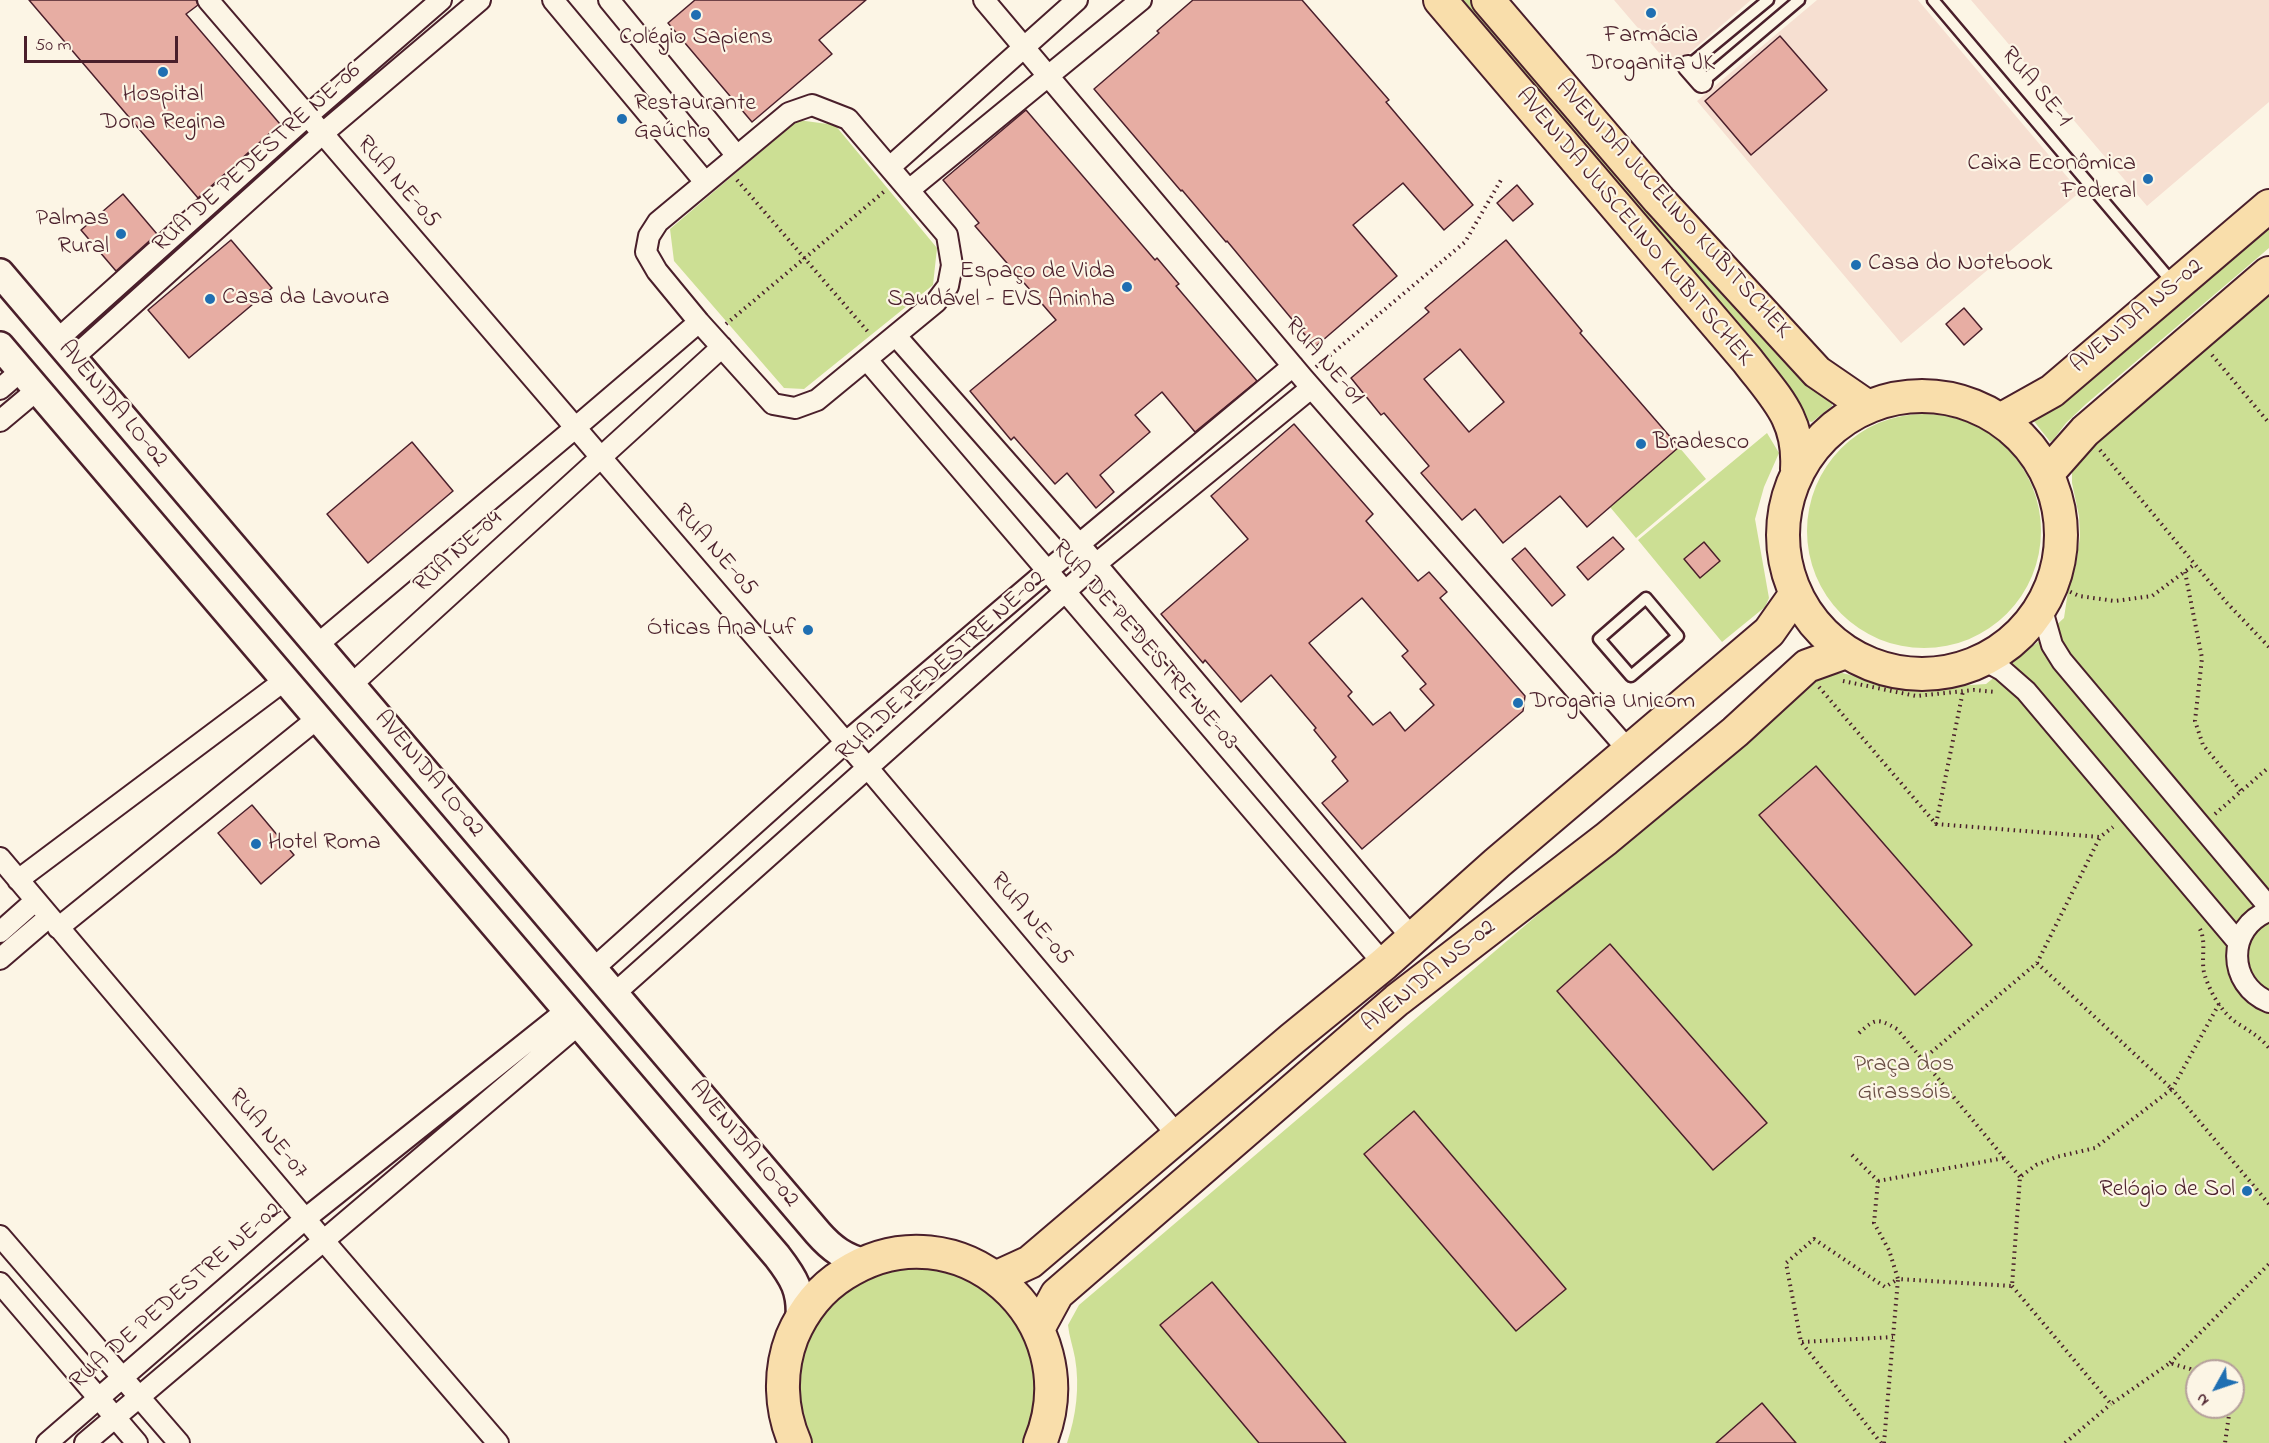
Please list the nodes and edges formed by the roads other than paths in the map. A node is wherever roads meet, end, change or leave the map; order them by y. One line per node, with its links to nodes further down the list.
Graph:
1 (208, 0): 18 (street, RUA NE-05)
2 (441, 0): 18 (street, RUA DE PEDESTRE NE-06)
3 (480, 0): 19 (street, RUA DE PEDESTRE NE-06)
4 (553, 0): 22 (street)
5 (609, 0): 20 (street)
6 (984, 0): 14 (street, RUA NE-01)
7 (1077, 0): 14 (street)
8 (1141, 0): 16 (street)
9 (1440, 0): 41 (main road, AVENIDA JUSCELINO KUBITSCHEK)
10 (1488, 0): 36 (main road, AVENIDA JUCELINO KUBITSCHEK)
11 (1768, 0): 15 (lane)
12 (1800, 0): 17 (lane)
13 (1933, 0): 26 (lane, RUA SE-1)
14 (1025, 48): 16 (street, RUA NE-01); 21 (street)
15 (1688, 66): 17 (street)
16 (1047, 76): 21 (street); 33 (street, RUA NE-01)
17 (1702, 82)
18 (307, 116): 19 (street, RUA NE-05); 31 (street, RUA DE PEDESTRE NE-06)
19 (322, 134): 31 (street, RUA DE PEDESTRE NE-06); 39 (street, RUA NE-05)
20 (731, 161): 21 (street); 22 (street)
21 (899, 178): 29 (street)
22 (705, 182): 27 (street)
23 (2269, 206): 26 (main road, AVENIDA NS-02)
24 (0, 273): 31 (street, AVENIDA LO-02)
25 (2269, 273): 42 (main road)
26 (2175, 286): 37 (main road, AVENIDA NS-02)
27 (699, 321): 28 (street); 39 (street, RUA NE-04)
28 (717, 342): 32 (street); 40 (street, RUA NE-04)
29 (889, 342): 32 (street); 43 (street, RUA DE PEDESTRE NE-03)
30 (0, 346): 34 (street, AVENIDA LO-02)
31 (65, 349): 50 (street, AVENIDA LO-02)
32 (867, 360): 45 (street, RUA DE PEDESTRE NE-03)
33 (1302, 378): 43 (street, RUA DE PEDESTRE NE-02); 44 (street, RUA DE PEDESTRE NE-02); 57 (street, RUA NE-01)
34 (29, 380): 35 (street); 38 (street); 53 (street, AVENIDA LO-02)
35 (0, 389)
36 (1868, 407): 37 (main road); 41 (main road)
37 (2002, 419): 42 (main road)
38 (0, 421)
39 (575, 428): 40 (street, RUA NE-05); 50 (street, RUA NE-04)
40 (601, 458): 54 (street, RUA NE-04); 56 (street, RUA NE-05)
41 (1797, 469): 47 (main road)
42 (2047, 474): 48 (main road)
43 (1080, 545): 44 (street, RUA DE PEDESTRE NE-03); 45 (street, RUA DE PEDESTRE NE-02)
44 (1096, 564): 46 (street, RUA DE PEDESTRE NE-02); 66 (street, RUA DE PEDESTRE NE-03)
45 (1047, 571): 46 (street, RUA DE PEDESTRE NE-03); 56 (street, RUA DE PEDESTRE NE-02)
46 (1064, 592): 58 (street, RUA DE PEDESTRE NE-02); 69 (street, RUA DE PEDESTRE NE-03)
47 (1795, 595): 51 (main road); 57 (main road, AVENIDA NS-02)
48 (2048, 597): 52 (main road); 62 (street)
49 (1599, 639): 49 (lane)
50 (317, 645): 54 (street, AVENIDA LO-02)
51 (1846, 652): 52 (main road); 82 (main road, AVENIDA NS-02)
52 (1982, 659): 67 (street)
53 (285, 680): 55 (street, AVENIDA LO-02); 60 (street)
54 (351, 685): 70 (street, AVENIDA LO-02)
55 (318, 718): 64 (street); 73 (street, AVENIDA LO-02)
56 (846, 743): 58 (street, RUA NE-05); 70 (street, RUA DE PEDESTRE NE-02)
57 (1630, 752): 66 (main road, AVENIDA NS-02)
58 (867, 767): 71 (street, RUA DE PEDESTRE NE-02); 74 (street, RUA NE-05)
59 (0, 858): 60 (street, RUA NE-07)
60 (18, 880): 61 (street, RUA NE-07)
61 (35, 901): 64 (street, RUA NE-07); 65 (street)
62 (2269, 907)
63 (2269, 911): 67 (street)
64 (53, 923): 68 (street); 75 (street, RUA NE-07)
65 (0, 932)
66 (1413, 939): 69 (main road, AVENIDA NS-02)
67 (2238, 942): 72 (street)
68 (0, 959)
69 (1384, 964): 74 (main road, AVENIDA NS-02)
70 (593, 969): 71 (street, AVENIDA LO-02)
71 (614, 993): 78 (street, AVENIDA LO-02)
72 (2269, 1002)
73 (573, 1017): 75 (street, RUA DE PEDESTRE NE-02); 77 (street, RUA DE PEDESTRE NE-02); 81 (street, AVENIDA LO-02)
74 (1179, 1137): 79 (main road, AVENIDA NS-02)
75 (306, 1219): 77 (street, RUA NE-07); 83 (street, RUA DE PEDESTRE NE-02)
76 (0, 1236): 83 (street)
77 (324, 1241): 84 (street, RUA DE PEDESTRE NE-02); 91 (street, RUA NE-07)
78 (866, 1263): 79 (main road); 81 (main road)
79 (995, 1278): 82 (main road)
80 (0, 1283): 85 (street)
81 (800, 1320): 92 (main road)
82 (1038, 1329): 93 (main road)
83 (122, 1379): 84 (street); 85 (street, RUA DE PEDESTRE NE-02)
84 (139, 1397): 86 (street, RUA DE PEDESTRE NE-02); 90 (street)
85 (99, 1399): 86 (street); 87 (street, RUA DE PEDESTRE NE-02)
86 (115, 1418): 88 (street, RUA DE PEDESTRE NE-02); 89 (street)
87 (47, 1443)
88 (85, 1443)
89 (137, 1443)
90 (179, 1443)
91 (498, 1443)
92 (795, 1443)
93 (1040, 1443)

